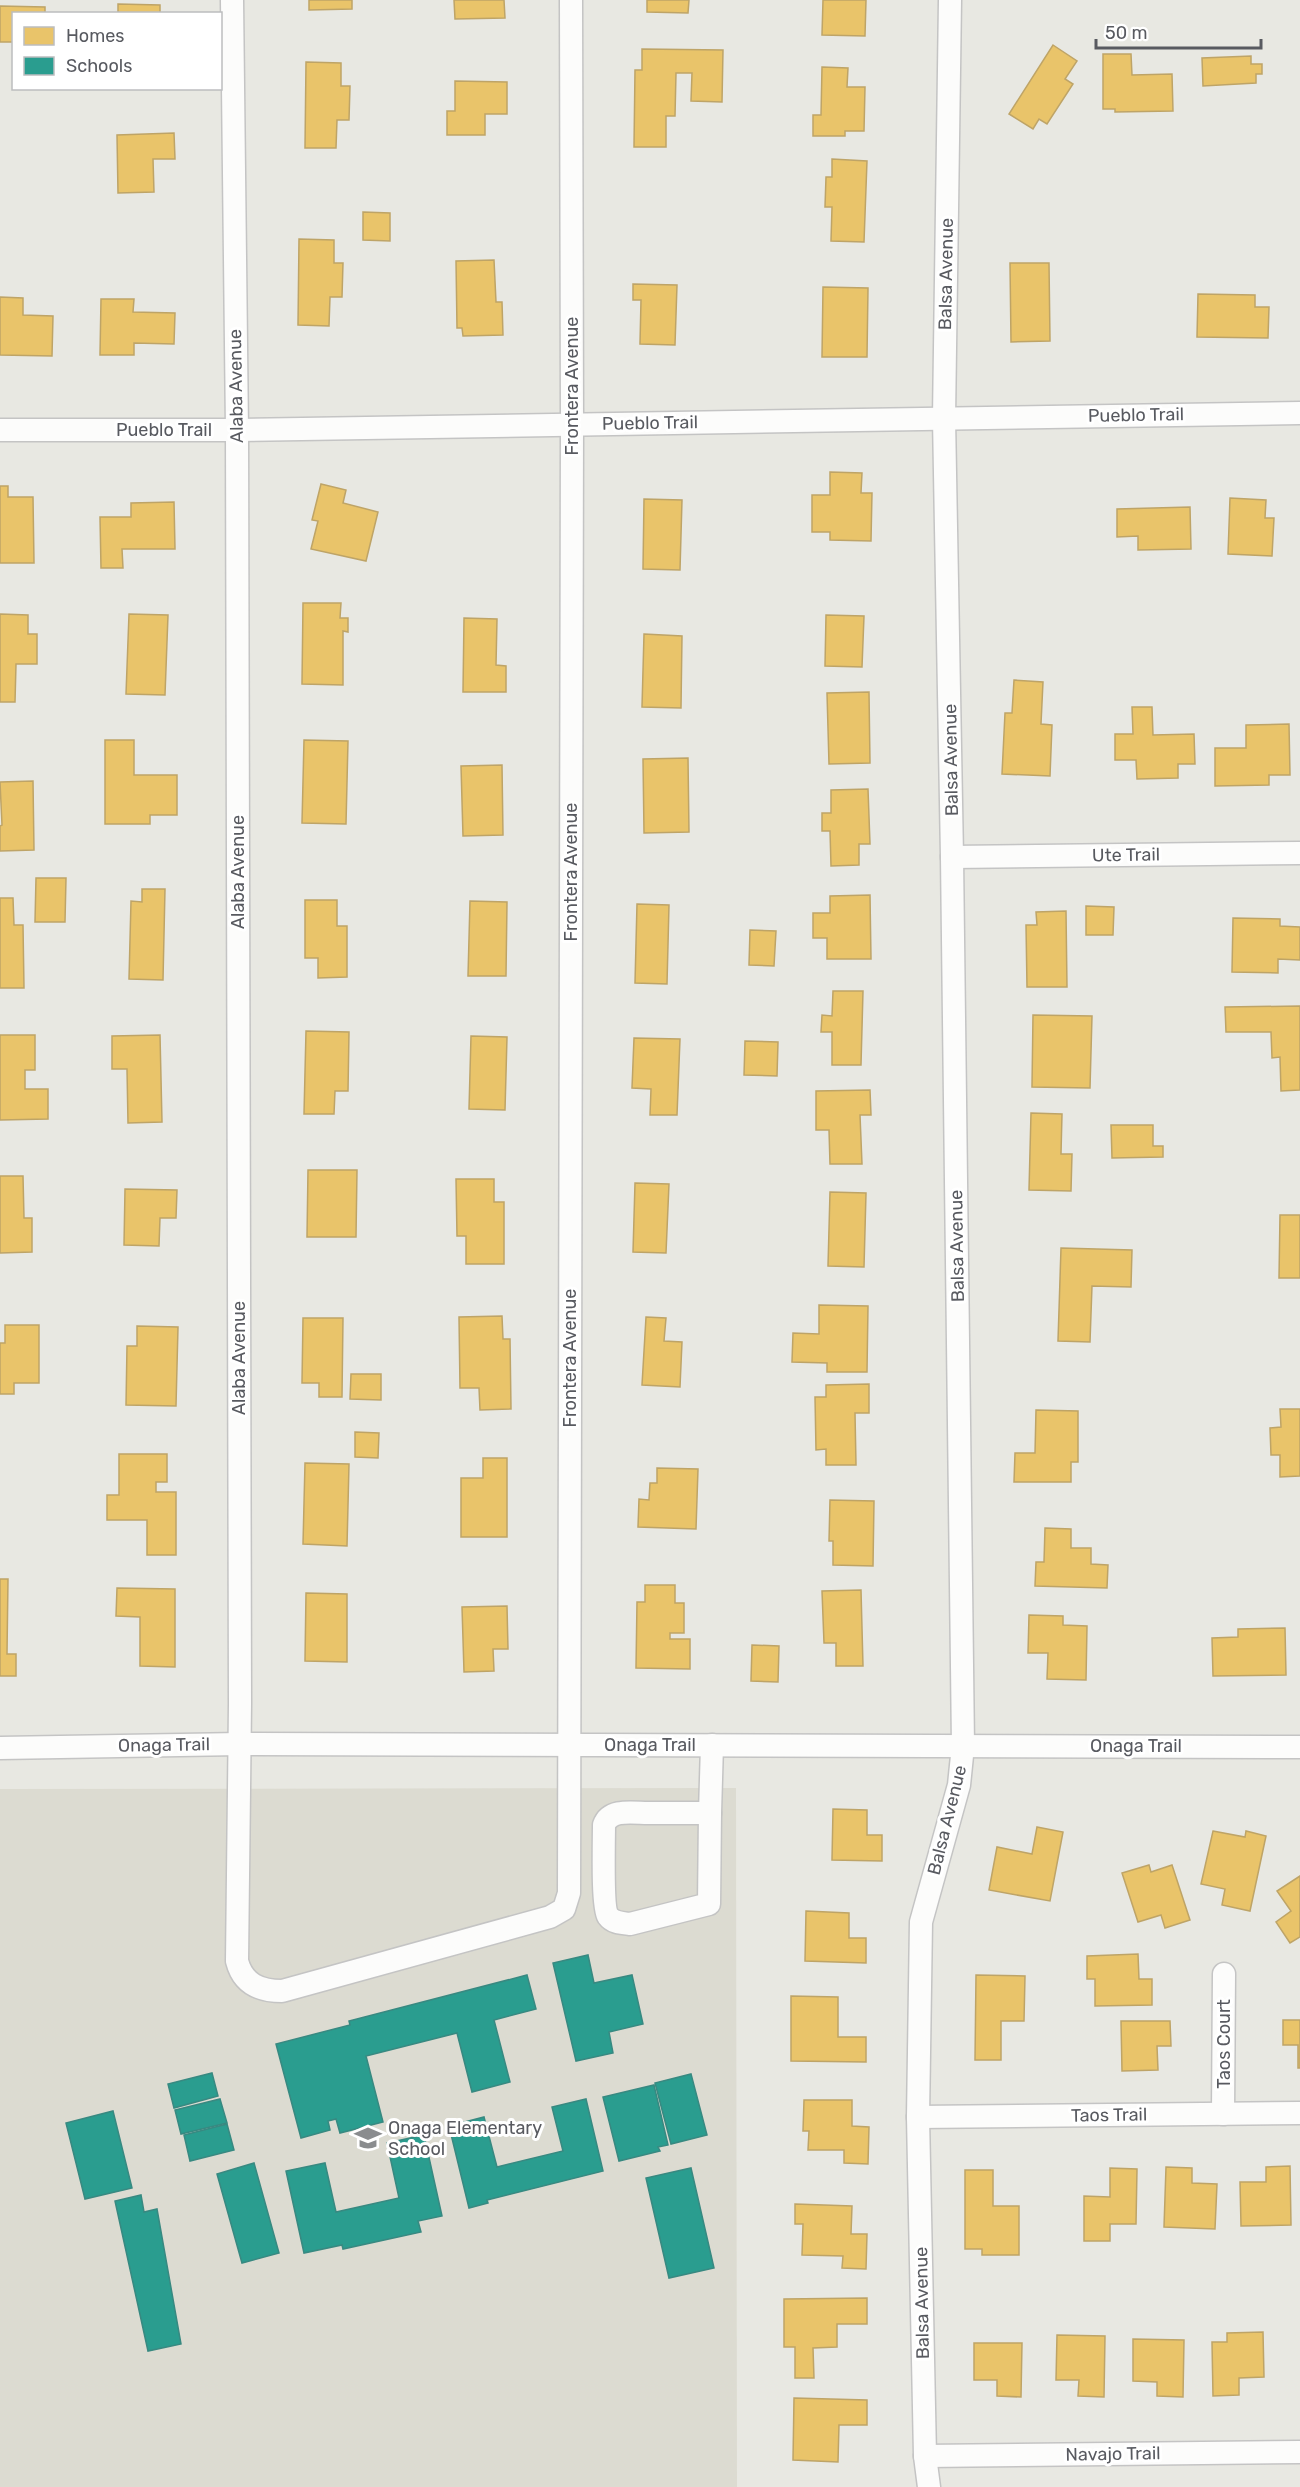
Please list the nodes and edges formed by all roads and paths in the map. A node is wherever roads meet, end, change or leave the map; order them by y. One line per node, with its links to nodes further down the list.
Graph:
1 (232, 0): 8 (street, Alaba Avenue)
2 (571, 0): 6 (street, Frontera Avenue)
3 (950, 0): 5 (street, Balsa Avenue)
4 (1300, 413): 5 (street, Pueblo Trail)
5 (944, 418): 6 (street, Pueblo Trail); 10 (street, Balsa Avenue)
6 (572, 424): 8 (street, Pueblo Trail); 12 (street, Frontera Avenue)
7 (0, 430): 8 (street, Pueblo Trail)
8 (237, 430): 11 (street, Alaba Avenue)
9 (1300, 853): 10 (street, Ute Trail)
10 (952, 857): 14 (street, Balsa Avenue)
11 (240, 1744): 12 (street, Onaga Trail); 12 (street, Frontera Avenue); 16 (street, Onaga Trail)
12 (569, 1745): 13 (street, Onaga Trail)
13 (712, 1745): 14 (street, Onaga Trail); 17 (street)
14 (963, 1746): 15 (street, Onaga Trail); 21 (street, Balsa Avenue)
15 (1300, 1746)
16 (0, 1748)
17 (710, 1813): 17 (street)
18 (1224, 1974): 20 (street, Taos Court)
19 (1300, 2113): 20 (street, Taos Trail)
20 (1223, 2114): 21 (street, Taos Trail)
21 (918, 2117): 23 (street, Balsa Avenue)
22 (1300, 2452): 23 (street, Navajo Trail)
23 (925, 2456): 24 (street, Balsa Avenue)
24 (929, 2487)

